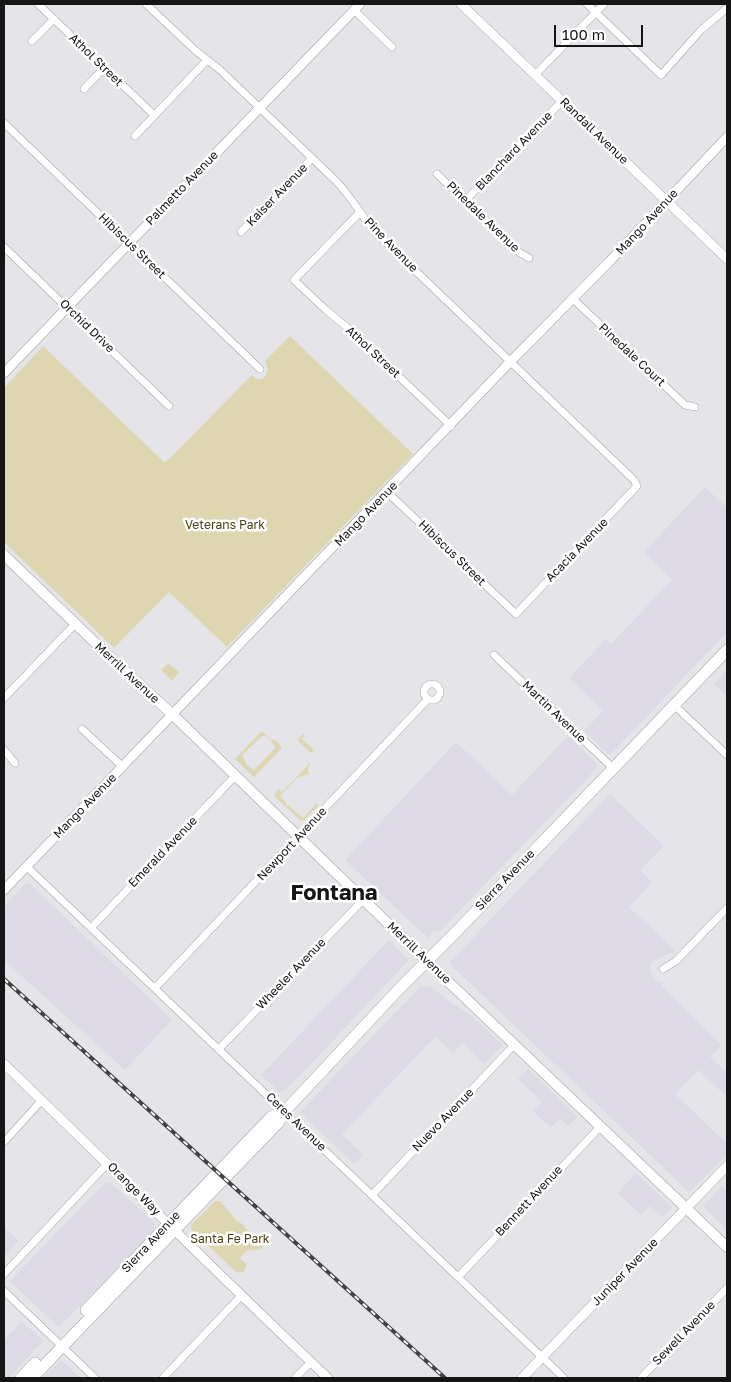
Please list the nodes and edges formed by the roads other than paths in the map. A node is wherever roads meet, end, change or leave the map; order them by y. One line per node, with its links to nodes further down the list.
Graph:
1 (38, 4): 9 (street, Athol Street)
2 (146, 4): 12 (street, Pine Avenue)
3 (461, 4): 14 (street, Randall Avenue)
4 (587, 4): 8 (street)
5 (604, 4): 8 (street)
6 (357, 7): 11 (street); 17 (street, Palmetto Avenue)
7 (727, 8): 8 (street)
8 (596, 12): 14 (street)
9 (54, 19): 10 (street); 13 (street, Athol Street)
10 (32, 41)
11 (392, 47)
12 (207, 60): 17 (street, Pine Avenue); 18 (street)
13 (104, 68): 15 (street); 18 (street, Athol Street)
14 (535, 75): 16 (street, Randall Avenue)
15 (84, 89)
16 (562, 101): 24 (street, Blanchard Avenue); 25 (street, Randall Avenue)
17 (260, 108): 22 (street, Pine Avenue); 28 (street, Palmetto Avenue)
18 (154, 115): 20 (street)
19 (4, 123): 28 (street, Hibiscus Street)
20 (135, 136)
21 (727, 137): 25 (street, Mango Avenue)
22 (312, 158): 26 (street, Pine Avenue); 27 (street, Kaiser Avenue)
23 (437, 174): 24 (street, Pinedale Avenue)
24 (466, 200): 30 (street, Pinedale Avenue)
25 (666, 200): 31 (street, Randall Avenue); 32 (street, Mango Avenue)
26 (360, 212): 34 (street, Pine Avenue); 39 (street, Athol Street)
27 (241, 232)
28 (128, 242): 33 (street, Palmetto Avenue); 35 (street, Hibiscus Street)
29 (4, 247): 33 (street, Orchid Drive)
30 (529, 258)
31 (727, 259)
32 (572, 298): 34 (street, Mango Avenue); 38 (street, Pinedale Court)
33 (67, 307): 36 (street, Palmetto Avenue); 37 (street, Orchid Drive)
34 (510, 362): 39 (street, Mango Avenue); 40 (street, Pine Avenue)
35 (260, 369)
36 (4, 373)
37 (169, 406)
38 (694, 407)
39 (451, 426): 41 (street, Mango Avenue)
40 (637, 486): 43 (street, Acacia Avenue)
41 (387, 492): 43 (street, Hibiscus Street); 50 (street, Mango Avenue)
42 (4, 555): 44 (main road, Merrill Avenue)
43 (516, 614)
44 (75, 624): 47 (street); 50 (main road, Merrill Avenue)
45 (727, 650): 49 (main road, Sierra Avenue)
46 (494, 655): 56 (street, Martin Avenue)
47 (4, 698)
48 (428, 699): 58 (street, Newport Avenue)
49 (674, 705): 53 (street); 56 (main road, Sierra Avenue)
50 (173, 715): 55 (street, Mango Avenue); 57 (main road, Merrill Avenue)
51 (82, 729): 55 (street)
52 (4, 750): 54 (street)
53 (727, 755)
54 (15, 763)
55 (123, 767): 59 (street, Mango Avenue)
56 (613, 768): 64 (main road, Sierra Avenue)
57 (236, 776): 58 (main road, Merrill Avenue); 63 (street, Emerald Avenue)
58 (299, 836): 61 (main road, Merrill Avenue); 66 (street, Newport Avenue)
59 (26, 866): 60 (street, Mango Avenue); 63 (street, Ceres Avenue)
60 (4, 890)
61 (364, 899): 64 (main road, Merrill Avenue); 68 (street, Wheeler Avenue)
62 (727, 908): 65 (street)
63 (91, 928): 66 (street, Ceres Avenue)
64 (427, 961): 67 (main road, Merrill Avenue); 71 (main road, Sierra Avenue)
65 (663, 969)
66 (155, 988): 68 (street, Ceres Avenue)
67 (515, 1044): 72 (main road, Merrill Avenue); 76 (street, Nuevo Avenue)
68 (219, 1049): 71 (street, Ceres Avenue)
69 (4, 1064): 70 (street, Orange Way)
70 (42, 1100): 73 (street); 74 (street, Orange Way)
71 (284, 1112): 76 (street, Ceres Avenue); 78 (main road, Sierra Avenue)
72 (601, 1126): 77 (main road, Merrill Avenue); 81 (street, Bennett Avenue)
73 (4, 1142)
74 (108, 1163): 78 (street, Orange Way); 80 (street)
75 (727, 1166): 77 (street, Juniper Avenue)
76 (372, 1195): 81 (street, Ceres Avenue)
77 (687, 1208): 79 (main road, Merrill Avenue); 86 (street, Juniper Avenue)
78 (171, 1227): 84 (street, Orange Way); 85 (main road, Sierra Avenue)
79 (727, 1247)
80 (4, 1274)
81 (458, 1277): 86 (street, Ceres Avenue)
82 (727, 1288): 96 (street, Sewell Avenue)
83 (4, 1291): 85 (street)
84 (241, 1296): 87 (street, Orange Way); 91 (street)
85 (59, 1344): 88 (main road, Sierra Avenue); 89 (main road, Sierra Avenue); 90 (street)
86 (542, 1357): 94 (street, Juniper Avenue); 95 (street, Ceres Avenue)
87 (311, 1362): 92 (street); 93 (street, Orange Way)
88 (21, 1378)
89 (32, 1378)
90 (95, 1378)
91 (163, 1378)
92 (295, 1378)
93 (328, 1378)
94 (522, 1378)
95 (564, 1378)
96 (641, 1378)

